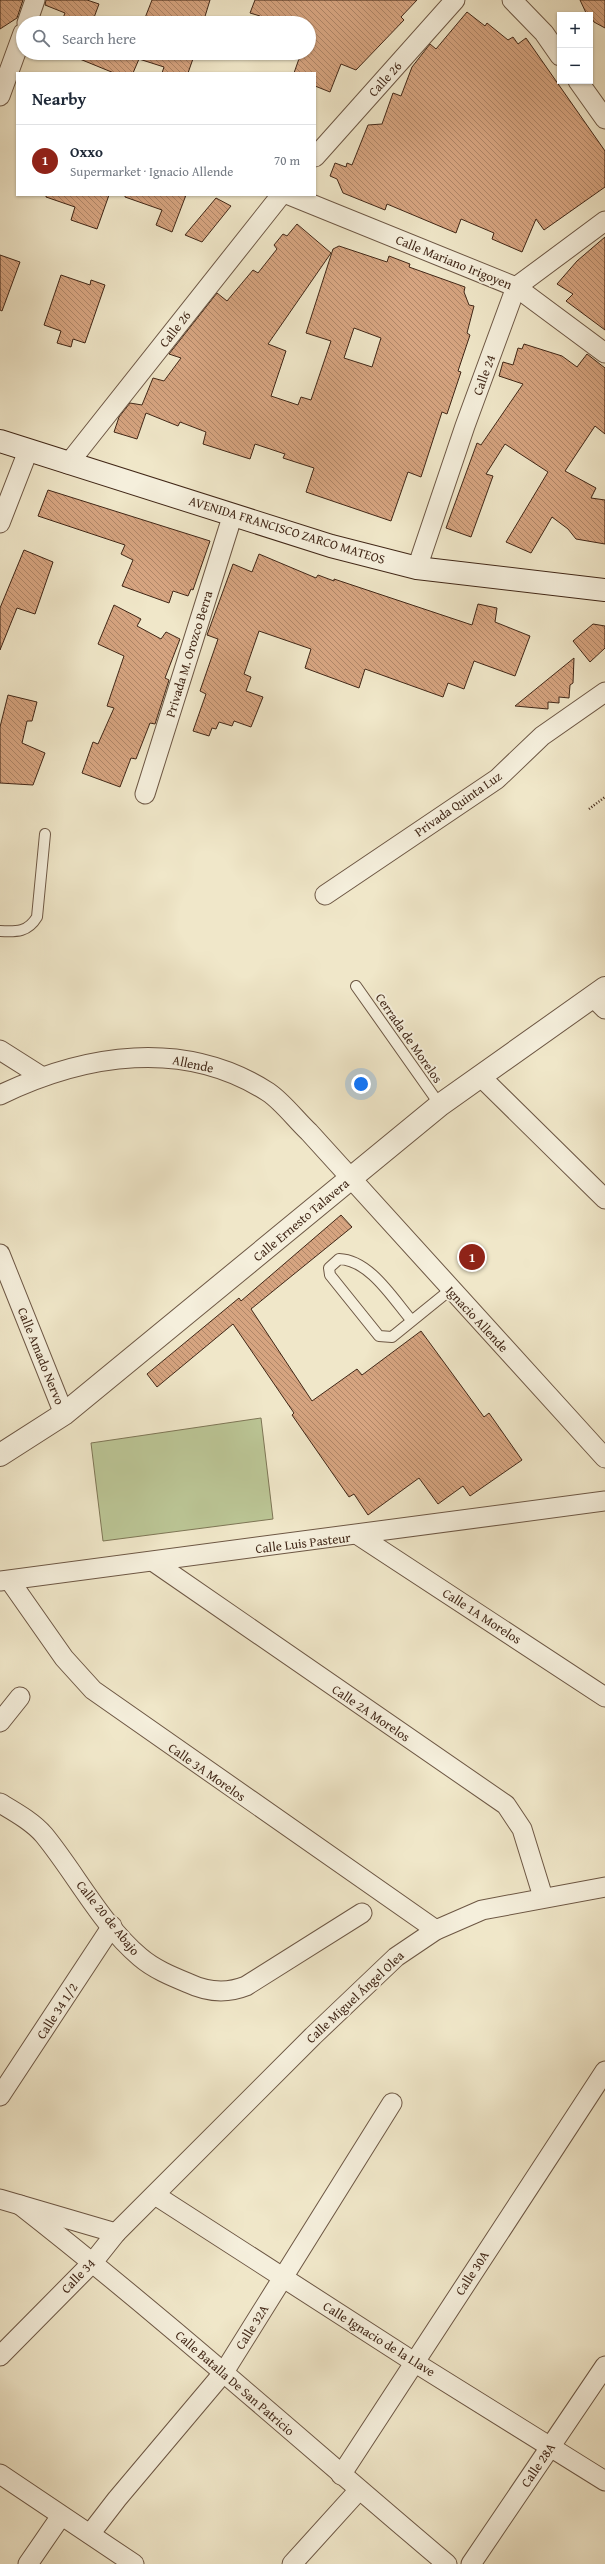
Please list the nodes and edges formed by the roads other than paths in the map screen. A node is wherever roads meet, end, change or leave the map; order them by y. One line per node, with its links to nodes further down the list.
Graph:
1 (35, 0): 4 (street)
2 (456, 0): 10 (street, Calle 26)
3 (512, 0): 5 (street)
4 (29, 16)
5 (557, 52)
6 (16, 56): 8 (street)
7 (580, 84): 9 (street)
8 (5, 92)
9 (605, 119)
10 (316, 156)
11 (280, 196): 18 (street, Calle 26)
12 (291, 196): 14 (street, Calle Mariano Irigoyen)
13 (605, 222): 14 (street)
14 (516, 286): 15 (street, Calle Mariano Irigoyen); 21 (street, Calle 24)
15 (605, 353)
16 (0, 441): 17 (street, AVENIDA FRANCISCO ZARCO MATEOS)
17 (28, 451): 18 (street, AVENIDA FRANCISCO ZARCO MATEOS); 20 (street)
18 (68, 464): 19 (street, AVENIDA FRANCISCO ZARCO MATEOS)
19 (232, 514): 21 (street, AVENIDA FRANCISCO ZARCO MATEOS); 24 (street, Privada M. Orozco Berra)
20 (0, 522)
21 (417, 568): 22 (street, AVENIDA FRANCISCO ZARCO MATEOS)
22 (605, 590)
23 (605, 692): 26 (street, Privada Quinta Luz)
24 (145, 794)
25 (45, 834): 27 (lane)
26 (325, 895)
27 (0, 931)
28 (356, 986): 34 (lane, Cerrada de Morelos)
29 (601, 998): 32 (street, Calle Ernesto Talavera)
30 (0, 1050): 31 (street)
31 (40, 1076): 33 (street, Allende); 35 (street, Allende)
32 (480, 1076): 34 (street, Calle Ernesto Talavera); 36 (street)
33 (0, 1095)
34 (440, 1105): 35 (street, Calle Ernesto Talavera)
35 (351, 1178): 38 (street, Ignacio Allende); 40 (street, Calle Ernesto Talavera)
36 (605, 1199)
37 (0, 1254): 40 (street, Calle Amado Nervo)
38 (450, 1290): 39 (lane); 42 (street, Ignacio Allende)
39 (412, 1321): 39 (lane)
40 (64, 1414): 41 (street, Calle Ernesto Talavera)
41 (0, 1455)
42 (605, 1458)
43 (605, 1501): 44 (street, Calle Luis Pasteur)
44 (358, 1535): 45 (street, Calle Luis Pasteur); 48 (street, Calle 1A Morelos)
45 (154, 1562): 46 (street, Calle Luis Pasteur); 52 (street, Calle 2A Morelos)
46 (5, 1581): 55 (street, Calle 3A Morelos)
47 (20, 1697): 49 (street)
48 (605, 1697)
49 (0, 1722)
50 (0, 1803): 54 (street, Calle 20 de Abajo)
51 (605, 1887): 52 (street, Calle Miguel Ángel Olea)
52 (543, 1897): 55 (street, Calle Miguel Ángel Olea)
53 (362, 1913): 54 (street, Calle 20 de Abajo)
54 (112, 1926): 57 (street, Calle 34 1/2)
55 (436, 1930): 61 (street, Calle Miguel Ángel Olea)
56 (605, 2071): 60 (street, Calle 30A)
57 (0, 2096)
58 (605, 2096): 60 (street)
59 (392, 2103): 66 (street, Calle 32A)
60 (584, 2104): 68 (street, Calle 30A)
61 (155, 2195): 64 (street, Calle 34); 66 (street, Calle Ignacio de la Llave)
62 (0, 2199): 63 (street, Calle Batalla De San Patricio)
63 (20, 2205): 64 (street, Calle Batalla De San Patricio); 65 (street, Calle Batalla De San Patricio)
64 (116, 2233): 65 (street, Calle 34)
65 (93, 2262): 67 (street, Calle 34); 70 (street, Calle Batalla De San Patricio)
66 (282, 2278): 68 (street, Calle Ignacio de la Llave); 70 (street, Calle 32A)
67 (0, 2356)
68 (414, 2362): 71 (street, Calle Ignacio de la Llave); 73 (street, Calle 30A)
69 (605, 2366): 71 (street, Calle 28A)
70 (224, 2372): 73 (street, Calle Batalla De San Patricio); 77 (street, Calle 32A)
71 (552, 2446): 74 (street, Calle Ignacio de la Llave); 82 (street, Calle 28A)
72 (0, 2474): 76 (street)
73 (341, 2475): 75 (street, Calle Batalla De San Patricio)
74 (605, 2481)
75 (359, 2490): 80 (street); 81 (street, Calle Batalla De San Patricio)
76 (61, 2516): 77 (street); 78 (street)
77 (90, 2534): 79 (street)
78 (28, 2564)
79 (134, 2564)
80 (292, 2564)
81 (447, 2564)
82 (471, 2564)

